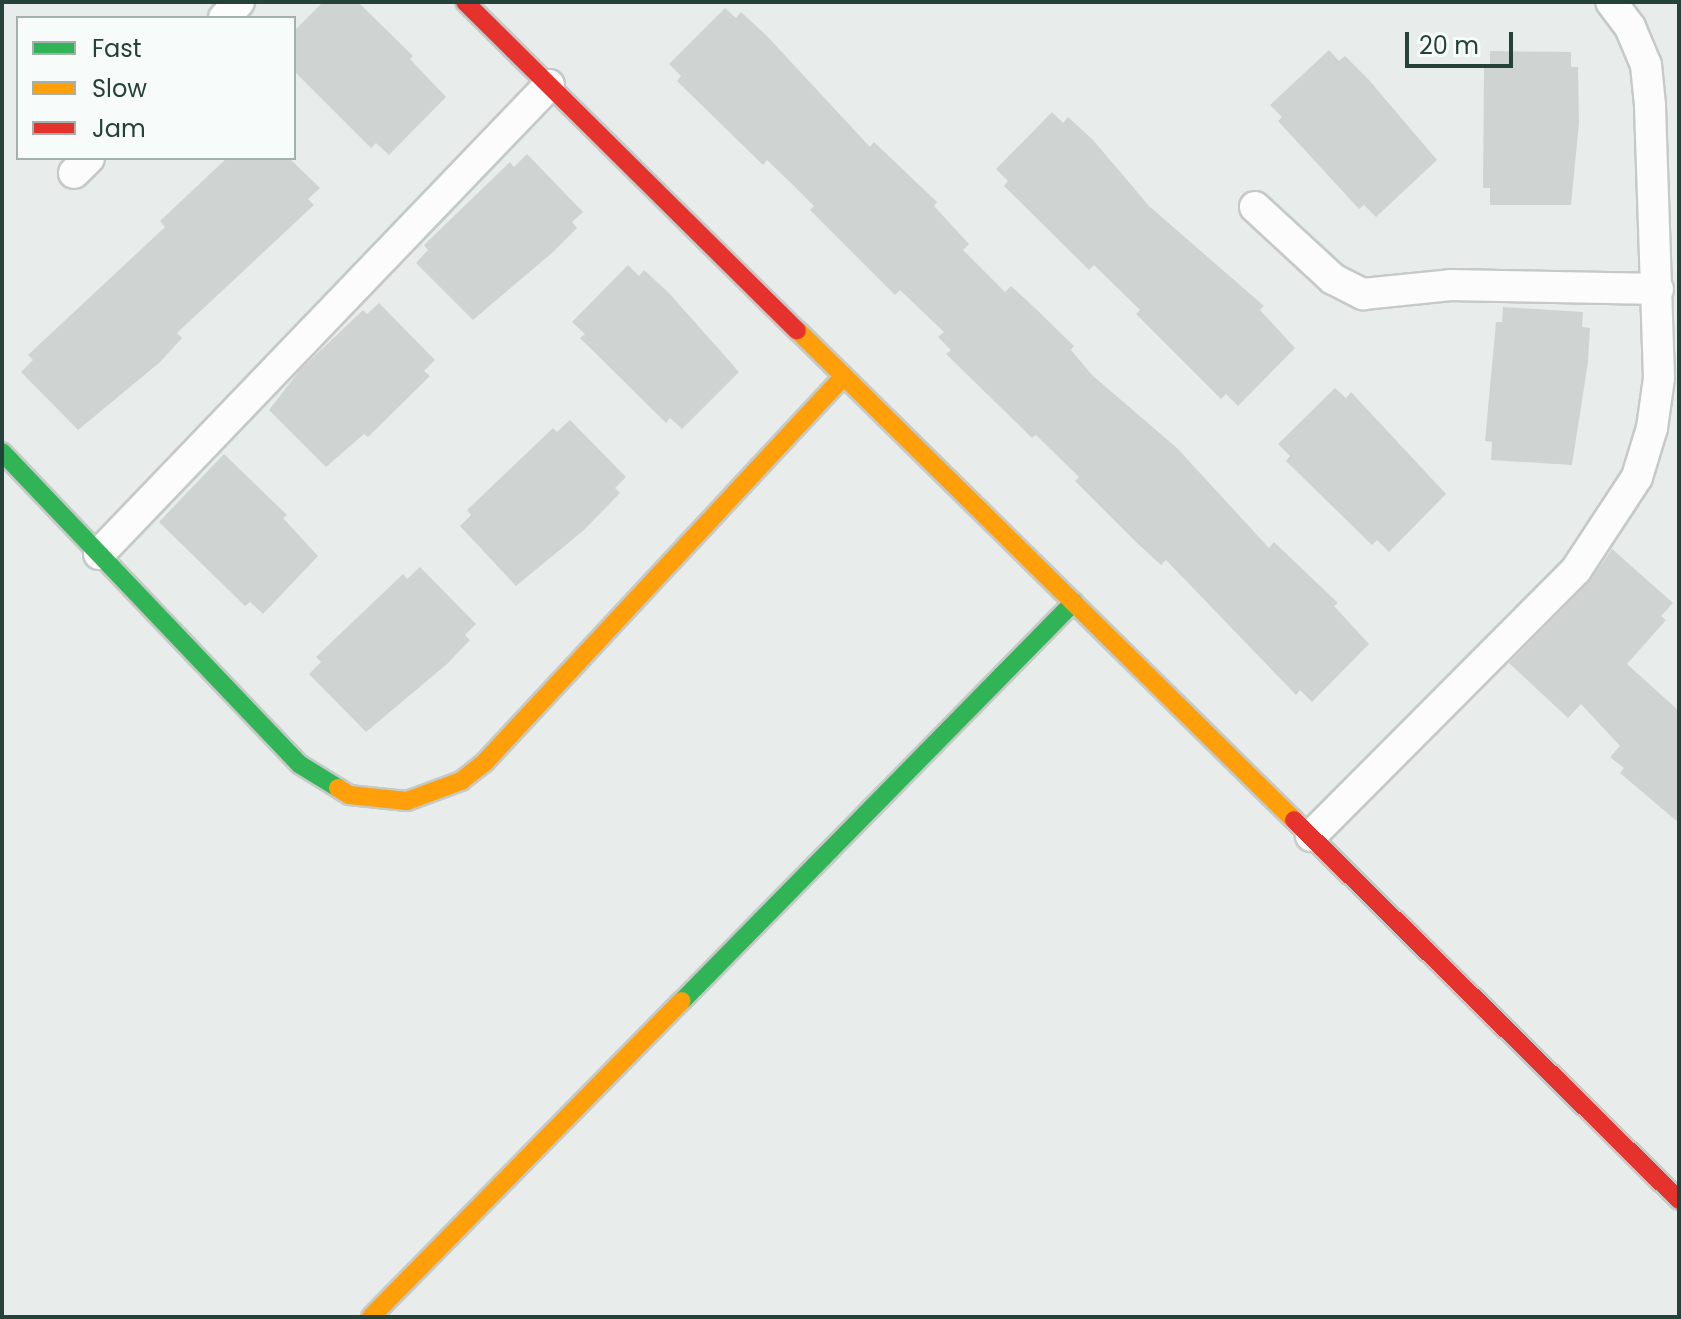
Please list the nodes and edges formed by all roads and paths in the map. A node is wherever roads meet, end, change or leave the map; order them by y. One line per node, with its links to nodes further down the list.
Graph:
1 (465, 2): 3 (street)
2 (1611, 2): 5 (street)
3 (549, 85): 6 (street); 8 (street)
4 (1255, 207): 5 (street)
5 (1658, 289): 10 (street)
6 (844, 376): 8 (street); 9 (street)
7 (2, 452): 8 (street)
8 (99, 554)
9 (1074, 602): 10 (street); 12 (street)
10 (1311, 836): 11 (street)
11 (1679, 1200)
12 (371, 1317)

